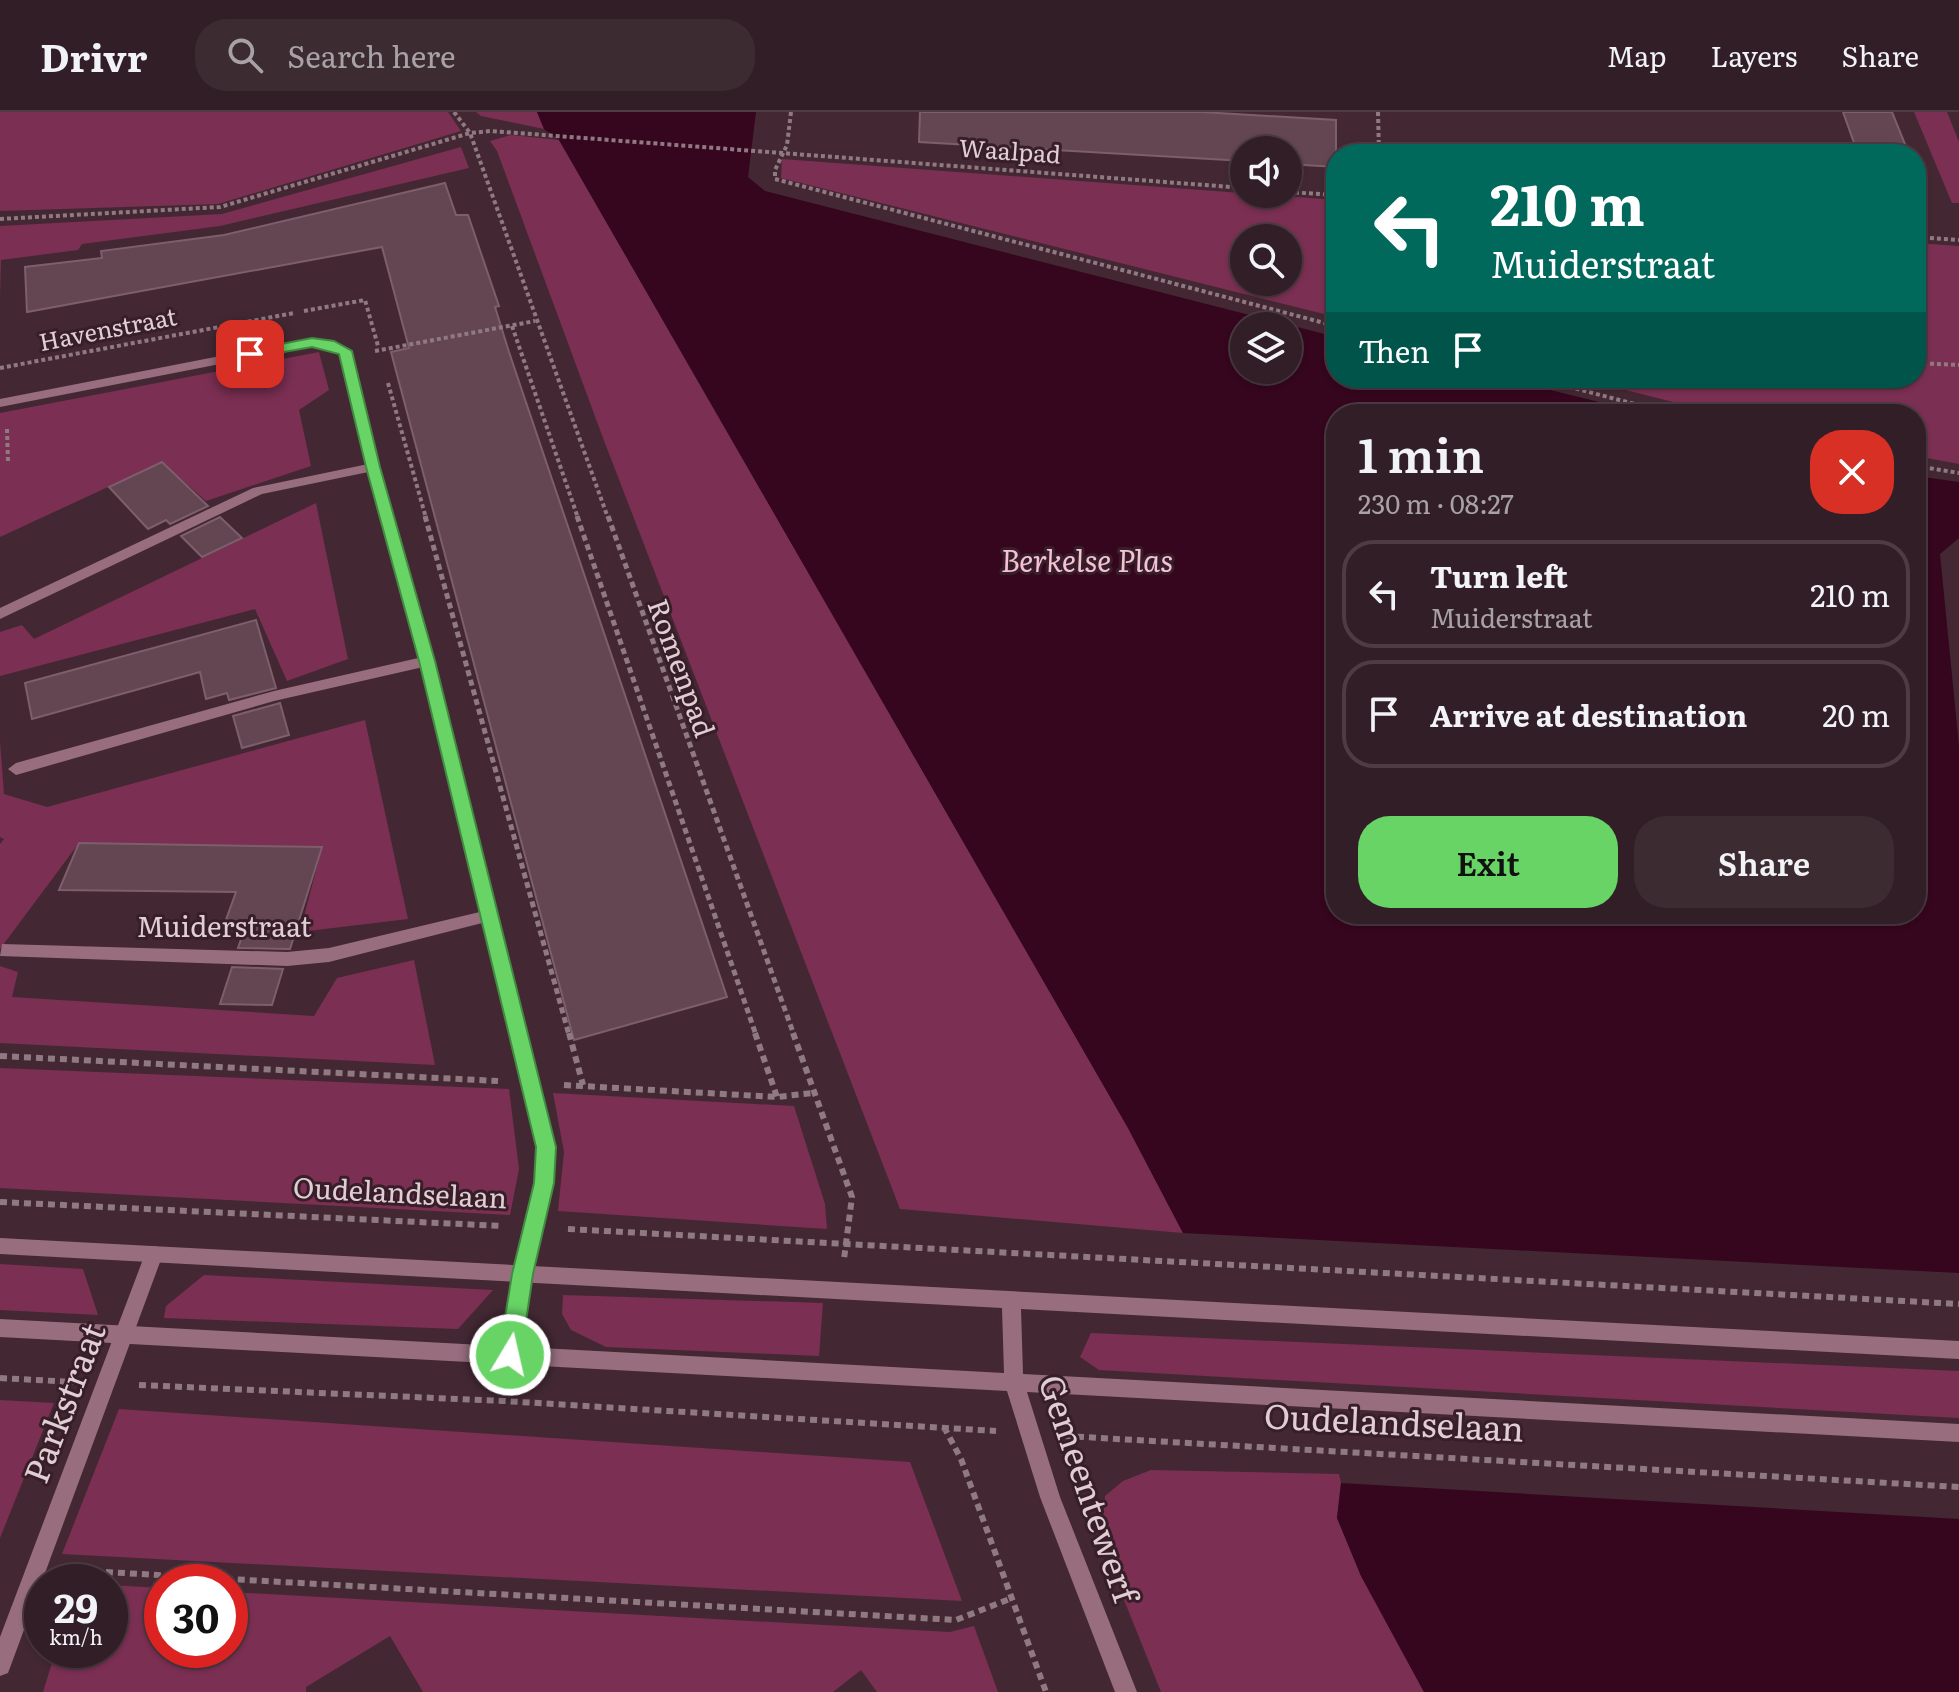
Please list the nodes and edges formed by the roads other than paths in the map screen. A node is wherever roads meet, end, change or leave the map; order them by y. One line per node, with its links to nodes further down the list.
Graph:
1 (0, 403): 2 (street)
2 (373, 467): 3 (street); 4 (street)
3 (0, 614)
4 (427, 661): 5 (street); 6 (street)
5 (16, 769)
6 (488, 916): 7 (street, Muiderstraat); 10 (street)
7 (2, 950)
8 (0, 1246): 9 (street)
9 (154, 1254): 10 (street); 13 (street, Parkstraat)
10 (523, 1274): 11 (street); 15 (street)
11 (1011, 1301): 14 (street); 16 (street, Gemeentewerf)
12 (0, 1328): 13 (street, Oudelandselaan)
13 (126, 1334): 15 (street, Oudelandselaan); 18 (street, Parkstraat)
14 (1959, 1350)
15 (510, 1355): 16 (street, Oudelandselaan)
16 (1014, 1383): 17 (street, Oudelandselaan); 19 (street, Gemeentewerf)
17 (1959, 1433)
18 (0, 1665)
19 (1126, 1692)

